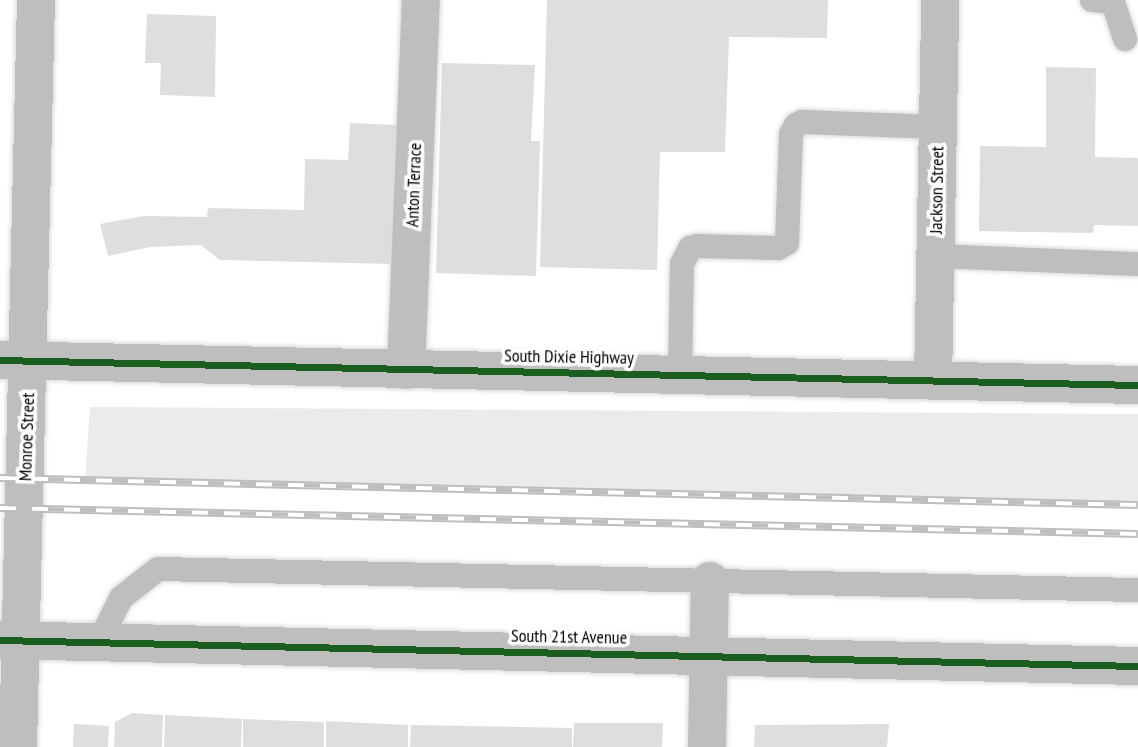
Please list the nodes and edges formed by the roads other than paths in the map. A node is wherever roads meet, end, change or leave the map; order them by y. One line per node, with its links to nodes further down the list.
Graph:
1 (36, 0): 9 (main road, Monroe Street)
2 (421, 0): 10 (main road, Anton Terrace)
3 (940, 0): 6 (main road, Jackson Street)
4 (1091, 0): 5 (lane)
5 (1125, 39)
6 (938, 128): 7 (main road, Jackson Street); 11 (lane)
7 (935, 256): 8 (lane); 12 (main road, Jackson Street)
8 (1138, 264)
9 (15, 360): 10 (main road, South Dixie Highway); 16 (main road, Monroe Street)
10 (406, 370): 11 (main road, South Dixie Highway)
11 (680, 375): 12 (main road, South Dixie Highway)
12 (933, 380): 13 (main road, South Dixie Highway)
13 (1138, 385)
14 (710, 581): 15 (lane); 17 (lane); 18 (main road)
15 (1138, 590)
16 (11, 640): 17 (main road, South 21st Avenue); 20 (main road, Monroe Street)
17 (99, 642): 18 (main road, South 21st Avenue)
18 (708, 656): 19 (main road, South 21st Avenue); 21 (main road)
19 (1138, 666)
20 (18, 747)
21 (706, 747)

